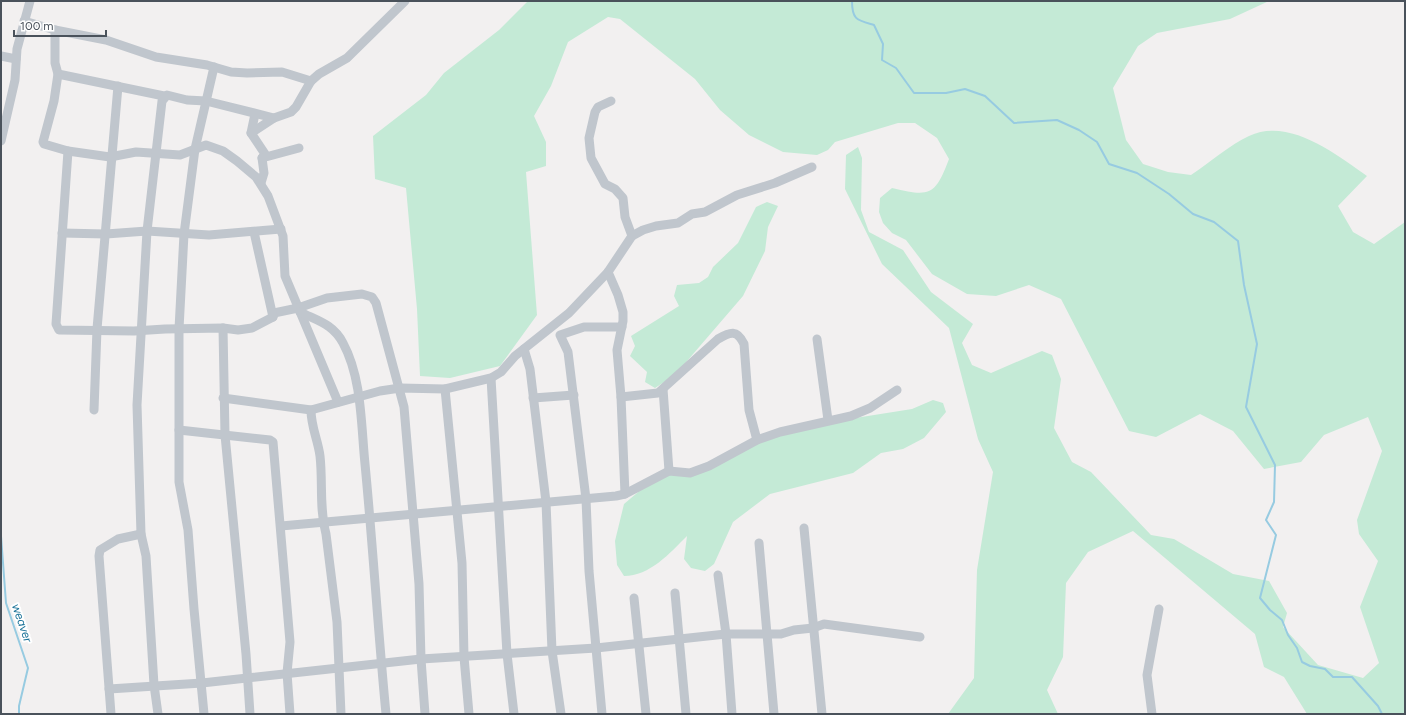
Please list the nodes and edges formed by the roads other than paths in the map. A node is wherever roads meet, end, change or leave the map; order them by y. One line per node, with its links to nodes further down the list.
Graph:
1 (30, 1): 3 (street)
2 (405, 1): 9 (street)
3 (24, 21): 4 (street); 6 (street)
4 (55, 30): 7 (street); 8 (street)
5 (1, 56): 6 (street)
6 (16, 59): 17 (street)
7 (214, 67): 9 (street); 12 (street)
8 (58, 74): 10 (street); 20 (street)
9 (311, 81): 15 (street)
10 (118, 86): 11 (street); 22 (street)
11 (164, 96): 12 (street); 21 (street)
12 (206, 101): 14 (street); 19 (street)
13 (611, 101): 32 (street)
14 (255, 114): 15 (street); 16 (street)
15 (274, 118): 16 (street)
16 (251, 133): 23 (street)
17 (1, 141)
18 (299, 148): 23 (street)
19 (195, 149): 21 (street); 25 (street); 31 (street)
20 (68, 152): 22 (street); 29 (street)
21 (156, 154): 22 (street); 27 (street)
22 (110, 157): 30 (street)
23 (262, 158): 25 (street)
24 (812, 167): 32 (street)
25 (261, 182): 26 (street)
26 (281, 229): 28 (street); 34 (street)
27 (148, 231): 30 (street); 31 (street); 41 (street)
28 (254, 232): 31 (street); 35 (street)
29 (62, 233): 30 (street); 40 (street)
30 (106, 234): 40 (street)
31 (184, 234): 39 (street)
32 (632, 236): 33 (street)
33 (608, 272): 36 (street); 37 (street)
34 (299, 310): 35 (street); 46 (street); 51 (street); 55 (street)
35 (273, 317): 38 (street)
36 (555, 326): 42 (street); 44 (street)
37 (622, 327): 42 (street); 52 (street)
38 (223, 328): 39 (street); 53 (street)
39 (179, 329): 41 (street); 59 (street)
40 (97, 330): 41 (street); 56 (street)
41 (142, 330): 73 (street)
42 (560, 336): 50 (street)
43 (817, 339): 58 (street)
44 (524, 348): 45 (street); 54 (street)
45 (491, 378): 48 (street); 66 (street)
46 (400, 388): 48 (street); 51 (street); 68 (street)
47 (662, 389): 52 (street); 61 (street); 62 (street)
48 (445, 390): 67 (street)
49 (897, 390): 58 (street)
50 (574, 395): 54 (street); 64 (street)
51 (358, 396): 55 (street); 69 (street)
52 (621, 397): 63 (street)
53 (223, 398): 57 (street); 60 (street)
54 (533, 398): 65 (street)
55 (338, 402): 57 (street)
56 (94, 410)
57 (311, 410): 70 (street)
58 (828, 420): 61 (street)
59 (179, 430): 60 (street); 94 (street)
60 (225, 435): 71 (street); 93 (street)
61 (757, 440): 62 (street)
62 (669, 471): 63 (street)
63 (625, 494): 64 (street)
64 (586, 499): 65 (street); 85 (street)
65 (546, 502): 66 (street); 86 (street)
66 (499, 506): 67 (street); 87 (street)
67 (456, 510): 68 (street); 88 (street)
68 (414, 514): 69 (street); 89 (street)
69 (370, 518): 70 (street); 90 (street)
70 (323, 522): 71 (street); 91 (street)
71 (281, 526): 92 (street)
72 (804, 528): 79 (street)
73 (141, 534): 95 (street); 96 (street)
74 (760, 543): 81 (street)
75 (718, 575): 80 (street)
76 (675, 593): 83 (street)
77 (634, 598): 84 (street)
78 (1159, 609): 114 (street)
79 (813, 628): 81 (street); 82 (street); 113 (street)
80 (726, 634): 81 (street); 83 (street); 111 (street)
81 (766, 634): 112 (street)
82 (920, 637)
83 (678, 638): 84 (street); 110 (street)
84 (639, 643): 85 (street); 109 (street)
85 (596, 648): 86 (street); 108 (street)
86 (552, 651): 87 (street); 107 (street)
87 (507, 654): 88 (street); 106 (street)
88 (464, 657): 89 (street); 105 (street)
89 (421, 660): 90 (street); 104 (street)
90 (381, 664): 91 (street); 103 (street)
91 (340, 668): 92 (street); 102 (street)
92 (287, 673): 93 (street); 101 (street)
93 (247, 678): 94 (street); 100 (street)
94 (202, 683): 95 (street); 99 (street)
95 (154, 685): 96 (street); 98 (street)
96 (109, 689): 97 (street)
97 (111, 714)
98 (158, 714)
99 (204, 714)
100 (250, 714)
101 (290, 714)
102 (341, 714)
103 (386, 714)
104 (425, 714)
105 (469, 714)
106 (514, 714)
107 (561, 714)
108 (602, 714)
109 (646, 714)
110 (686, 714)
111 (732, 714)
112 (774, 714)
113 (822, 714)
114 (1152, 714)

